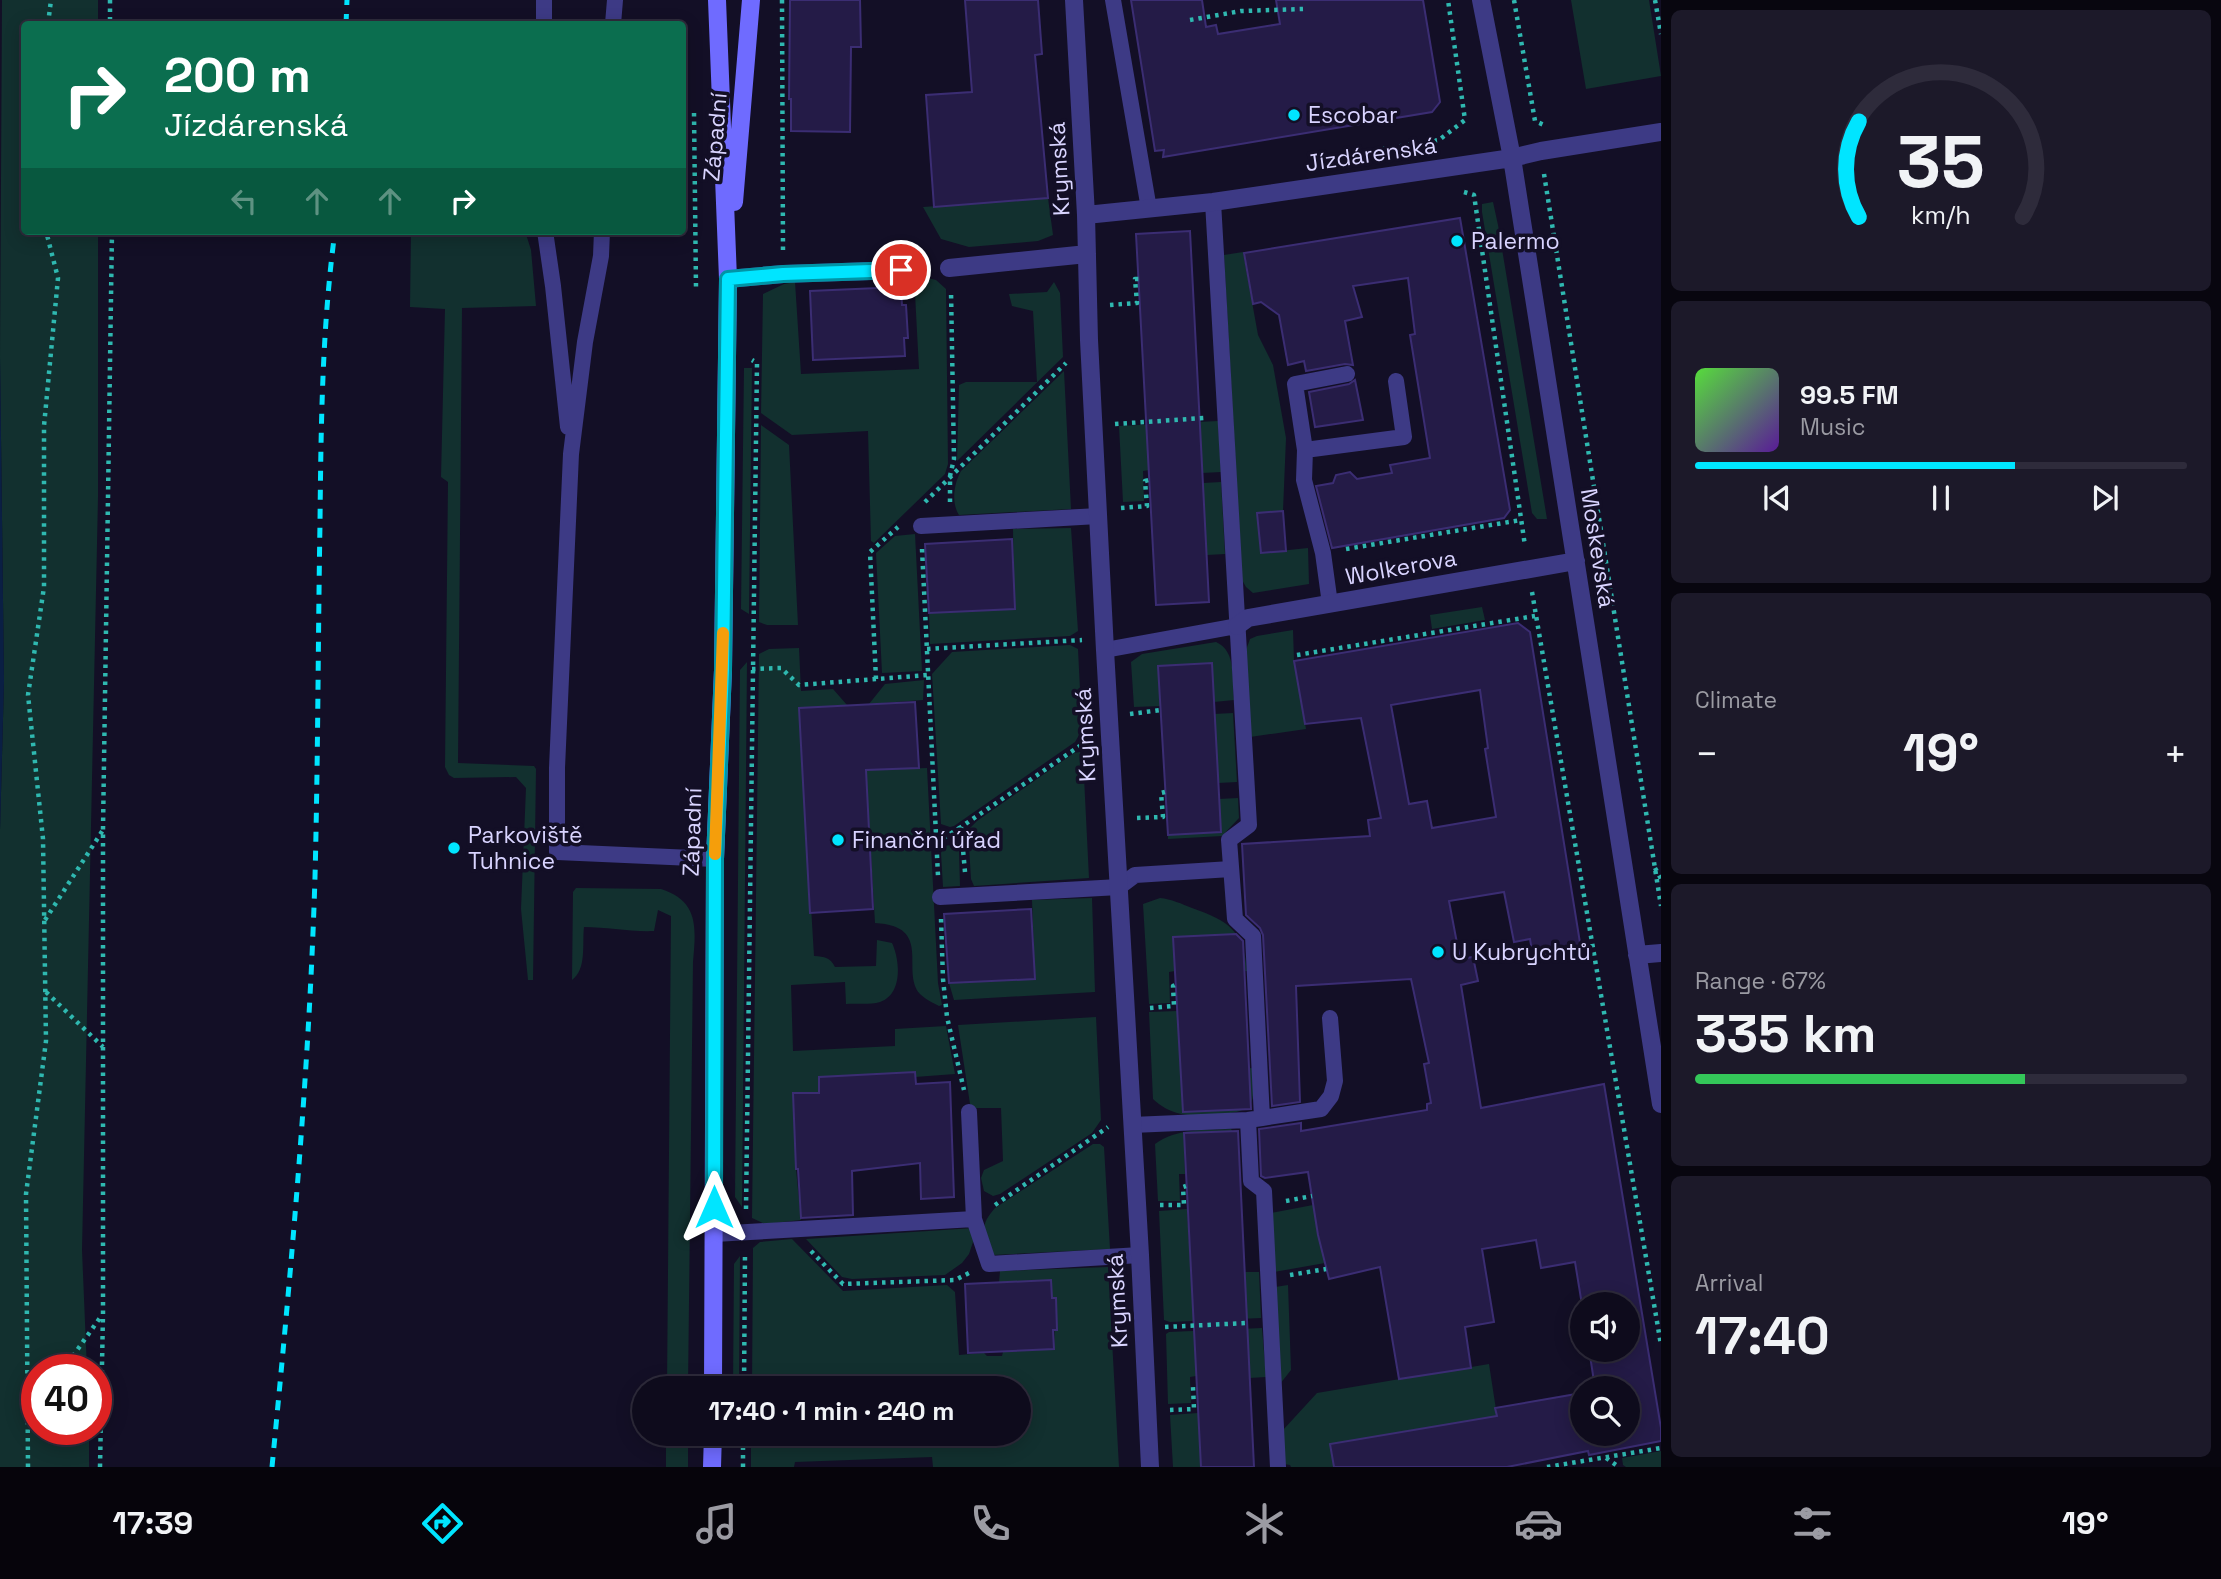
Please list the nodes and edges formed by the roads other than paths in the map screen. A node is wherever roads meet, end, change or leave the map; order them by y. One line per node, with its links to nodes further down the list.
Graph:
1 (544, 0): 8 (lane)
2 (615, 0): 9 (lane)
3 (717, 0): 20 (street, Západní)
4 (751, 0): 20 (street, Západní)
5 (1074, 0): 14 (street, Krymská)
6 (1112, 0): 13 (lane)
7 (1481, 0): 11 (street, Moskevská)
8 (544, 21)
9 (613, 21)
10 (1661, 132): 11 (street, Jízdárenská)
11 (1512, 158): 12 (street, Jízdárenská); 27 (street, Moskevská)
12 (1213, 202): 13 (street, Jízdárenská); 29 (lane)
13 (1149, 209): 14 (street, Jízdárenská)
14 (1086, 215): 17 (street, Krymská)
15 (546, 235): 24 (lane)
16 (602, 235): 24 (lane)
17 (1087, 254): 18 (street); 25 (street, Krymská)
18 (949, 268)
19 (901, 270): 20 (street)
20 (728, 279): 31 (street, Západní)
21 (1347, 374): 23 (lane)
22 (1396, 381): 23 (lane)
23 (1305, 450): 28 (lane)
24 (571, 454): 31 (lane)
25 (1098, 516): 26 (lane); 30 (street, Krymská)
26 (921, 526)
27 (1576, 561): 28 (street, Wolkerova); 36 (street, Moskevská)
28 (1330, 604): 29 (street, Wolkerova)
29 (1237, 626): 30 (lane); 32 (lane)
30 (1105, 650): 33 (street, Krymská)
31 (715, 859): 43 (street, Západní)
32 (1231, 869): 33 (lane); 40 (lane)
33 (1119, 887): 34 (lane); 41 (street, Krymská)
34 (940, 897)
35 (1661, 953): 36 (street)
36 (1637, 956): 38 (street, Moskevská)
37 (1330, 1018): 40 (lane)
38 (1661, 1104)
39 (968, 1112): 42 (lane)
40 (1255, 1119): 41 (lane); 49 (lane)
41 (1132, 1125): 44 (street, Krymská)
42 (974, 1219): 43 (lane); 44 (lane)
43 (714, 1234): 45 (street, Západní)
44 (1140, 1255): 48 (street, Krymská)
45 (713, 1376)
46 (713, 1446): 47 (street)
47 (712, 1467)
48 (1150, 1467)
49 (1278, 1467)

